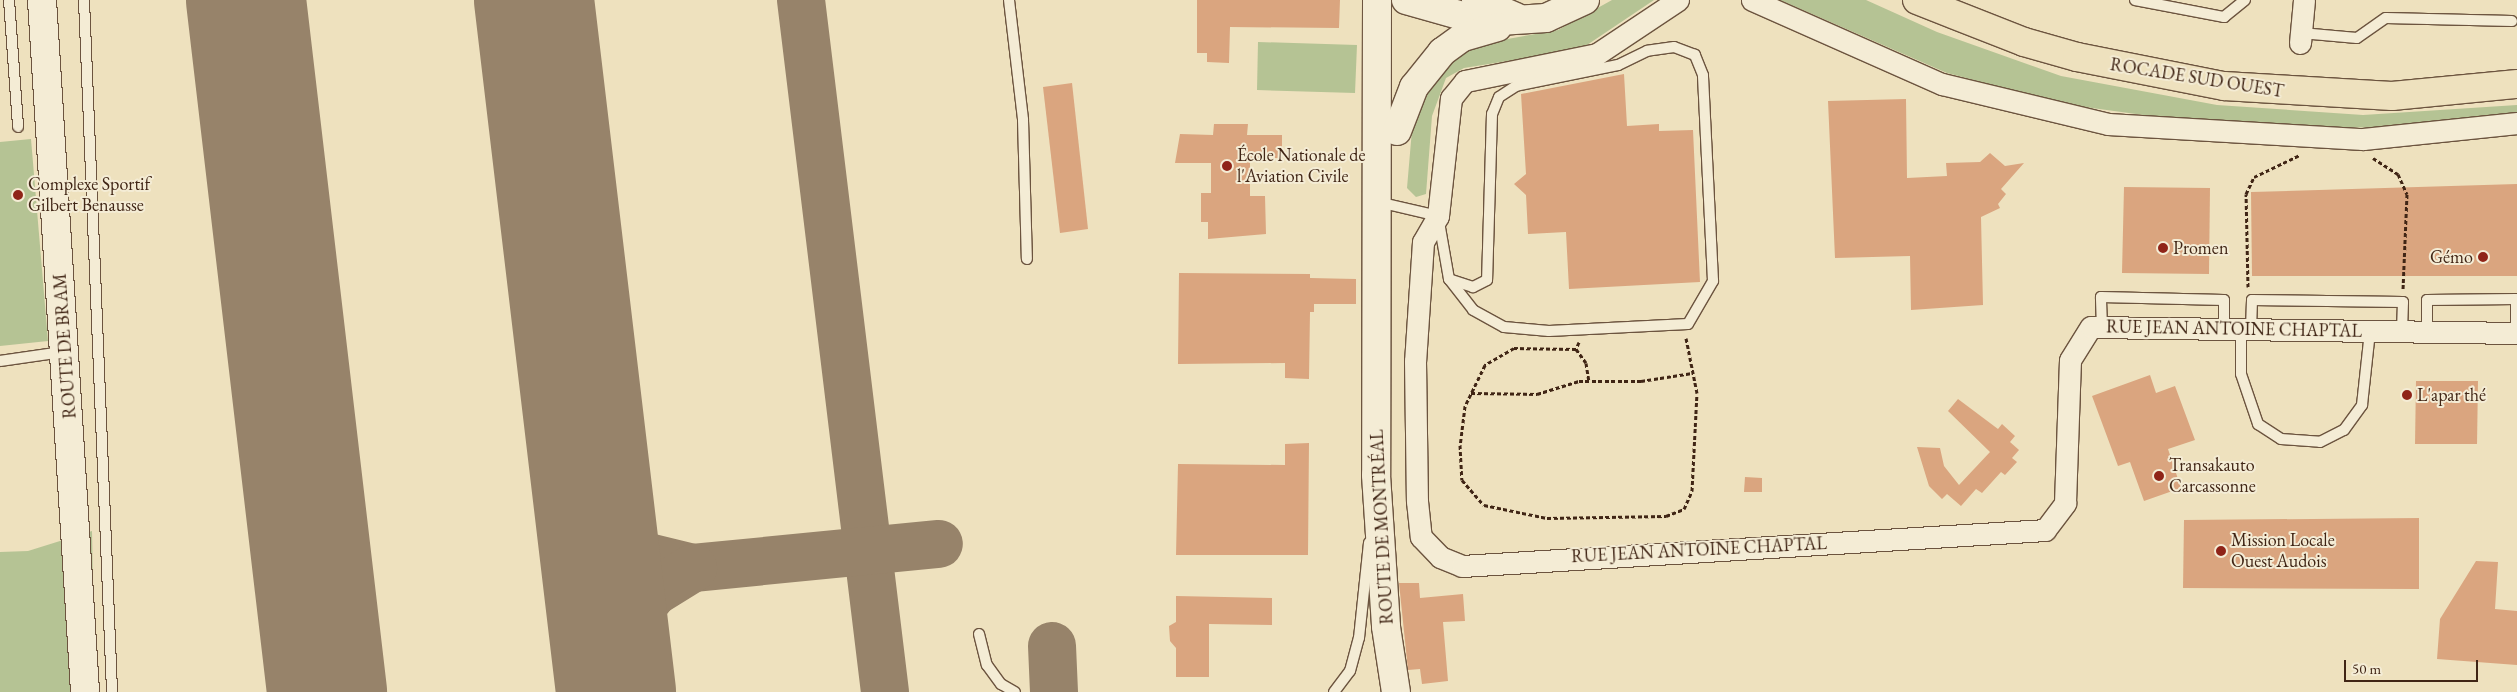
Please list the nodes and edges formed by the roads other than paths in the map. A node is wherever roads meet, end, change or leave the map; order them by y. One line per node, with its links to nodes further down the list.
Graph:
1 (9, 0): 24 (lane)
2 (42, 0): 38 (main road, ROUTE DE BRAM)
3 (84, 0): 43 (lane)
4 (1009, 0): 28 (lane)
5 (1377, 0): 34 (main road, ROUTE DE MONTRÉAL)
6 (1392, 0): 25 (main road, ROUTE DE MONTRÉAL)
7 (1406, 0): 16 (main road)
8 (1476, 0): 17 (main road)
9 (1585, 0): 17 (main road)
10 (1678, 0): 27 (street, RUE JEAN ANTOINE CHAPTAL)
11 (1752, 0): 23 (street)
12 (1917, 0): 21 (main road, ROCADE SUD OUEST)
13 (2135, 0): 14 (lane)
14 (2245, 0)
15 (2304, 0): 19 (street)
16 (1445, 7): 17 (main road)
17 (1524, 20): 25 (main road)
18 (2512, 20): 19 (lane)
19 (2301, 38)
20 (2517, 84): 21 (main road, ROCADE SUD OUEST)
21 (2424, 95): 22 (main road)
22 (2517, 97)
23 (2517, 123)
24 (18, 126)
25 (1397, 131): 26 (main road, ROUTE DE MONTRÉAL)
26 (1390, 205): 27 (lane); 34 (main road, ROUTE DE MONTRÉAL)
27 (1438, 216): 29 (lane); 31 (street, RUE JEAN ANTOINE CHAPTAL)
28 (1027, 260)
29 (1448, 278): 29 (lane)
30 (2517, 299): 36 (lane); 37 (lane)
31 (2102, 328): 32 (street, RUE JEAN ANTOINE CHAPTAL); 32 (lane)
32 (2239, 329): 33 (street, RUE JEAN ANTOINE CHAPTAL); 33 (lane); 35 (lane)
33 (2370, 331): 35 (street, RUE JEAN ANTOINE CHAPTAL)
34 (1380, 332): 40 (main road, ROUTE DE MONTRÉAL)
35 (2402, 332): 36 (street, RUE JEAN ANTOINE CHAPTAL)
36 (2427, 332): 37 (street, RUE JEAN ANTOINE CHAPTAL)
37 (2517, 333)
38 (66, 351): 39 (lane); 42 (main road, ROUTE DE BRAM)
39 (0, 361)
40 (1376, 475): 45 (lane); 46 (main road, ROUTE DE MONTRÉAL)
41 (980, 634): 44 (lane)
42 (85, 692)
43 (112, 692)
44 (1015, 692)
45 (1334, 692)
46 (1396, 692)

